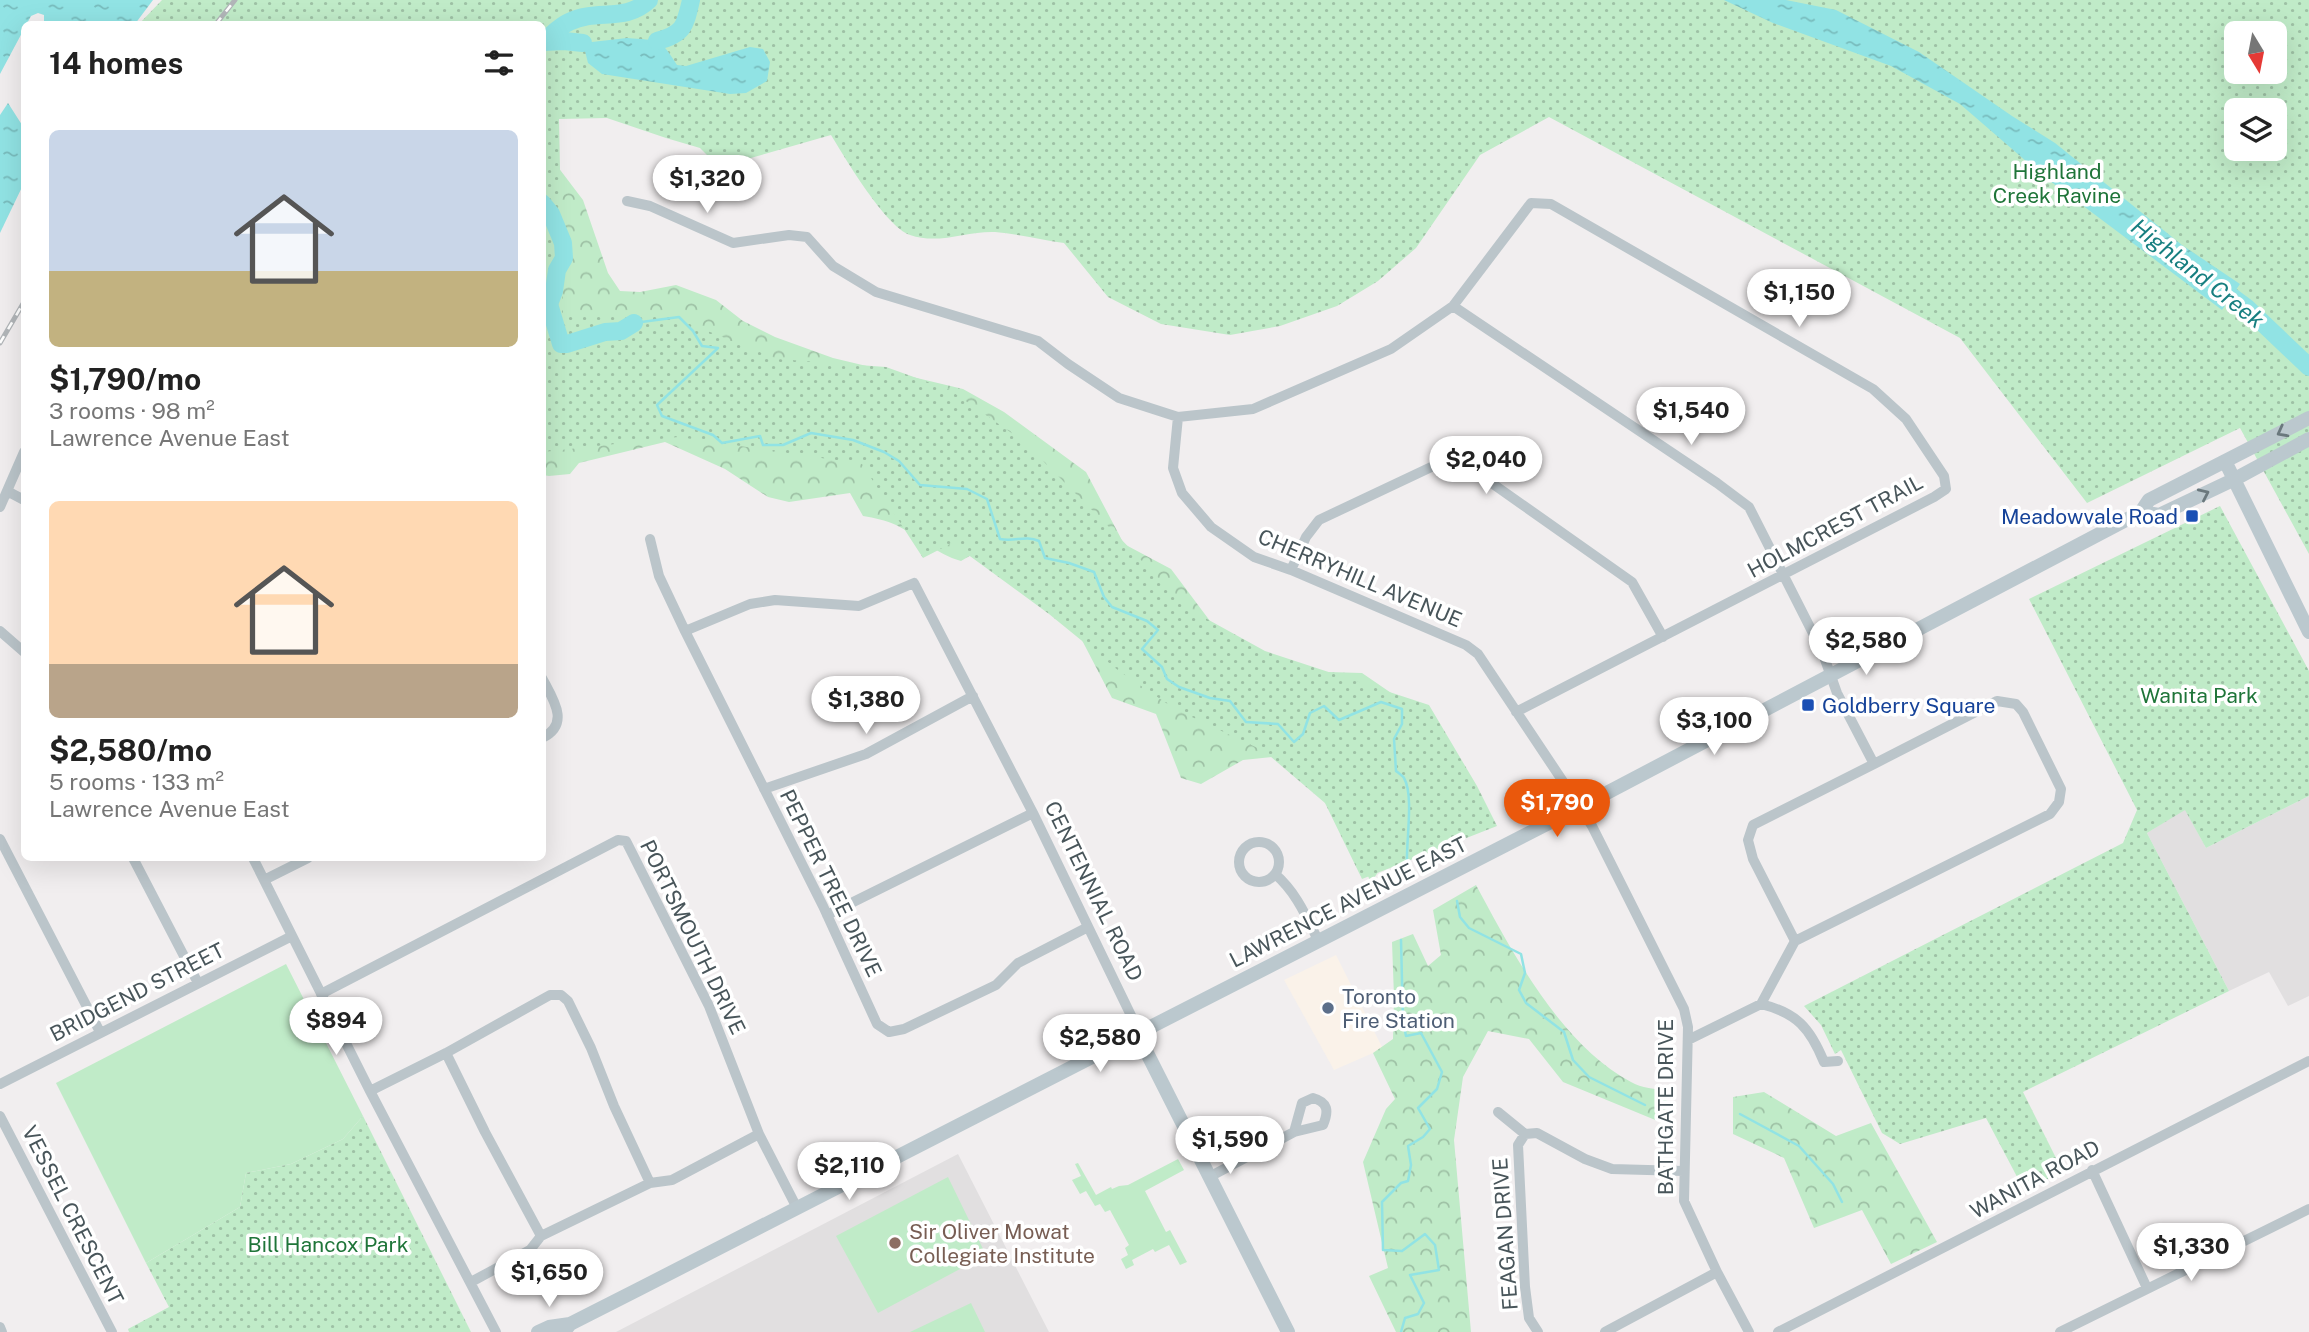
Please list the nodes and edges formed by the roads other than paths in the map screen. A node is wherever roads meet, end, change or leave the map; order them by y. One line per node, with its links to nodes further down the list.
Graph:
1 (627, 201): 3 (street, HOLMCREST TRAIL)
2 (1453, 306): 3 (street, HOLMCREST TRAIL); 15 (street); 15 (street, HOLMCREST TRAIL)
3 (1178, 417): 14 (street, CHERRYHILL AVENUE)
4 (2309, 418): 7 (main road, LAWRENCE AVENUE EAST, one-way to 7)
5 (2309, 439): 8 (main road, LAWRENCE AVENUE EAST)
6 (21, 459): 9 (street)
7 (2225, 461): 8 (main road); 12 (main road, LAWRENCE AVENUE EAST)
8 (2235, 479): 12 (main road, LAWRENCE AVENUE EAST, one-way to 8); 18 (main road)
9 (7, 491): 10 (street); 11 (street)
10 (21, 498)
11 (0, 507)
12 (2141, 512): 21 (main road, LAWRENCE AVENUE EAST)
13 (650, 539): 17 (street, PEPPER TREE DRIVE)
14 (1292, 570): 19 (street); 24 (street, CHERRYHILL AVENUE)
15 (1784, 574): 19 (street, HOLMCREST TRAIL); 21 (street)
16 (0, 631): 20 (street)
17 (685, 631): 23 (street, CENTENNIAL ROAD); 27 (street, PEPPER TREE DRIVE)
18 (2309, 632)
19 (1663, 637): 24 (street, HOLMCREST TRAIL)
20 (21, 650)
21 (1832, 675): 26 (street); 28 (main road, LAWRENCE AVENUE EAST)
22 (546, 686): 25 (street)
23 (973, 696): 27 (street); 29 (street, CENTENNIAL ROAD)
24 (1516, 712): 28 (street, CHERRYHILL AVENUE)
25 (546, 736)
26 (1874, 764): 40 (street); 40 (street)
27 (764, 789): 36 (street, PEPPER TREE DRIVE)
28 (1580, 807): 39 (main road, LAWRENCE AVENUE EAST); 46 (street, BATHGATE DRIVE)
29 (1033, 813): 36 (street); 37 (street, CENTENNIAL ROAD)
30 (0, 839): 44 (street)
31 (135, 861): 41 (street)
32 (254, 861): 35 (street)
33 (302, 861): 35 (street)
34 (1275, 874): 34 (street); 39 (street)
35 (264, 880): 38 (street)
36 (827, 915): 37 (street, PEPPER TREE DRIVE)
37 (1088, 927): 45 (street, CENTENNIAL ROAD)
38 (292, 936): 41 (street, BRIDGEND STREET); 42 (street)
39 (1318, 940): 45 (main road, LAWRENCE AVENUE EAST)
40 (1795, 941): 43 (street)
41 (198, 984): 44 (street, BRIDGEND STREET)
42 (321, 994): 51 (street); 55 (street, PORTSMOUTH DRIVE)
43 (1761, 1004): 46 (street); 48 (street)
44 (100, 1032): 50 (street, BRIDGEND STREET)
45 (1140, 1034): 59 (main road, CENTENNIAL ROAD); 61 (main road, LAWRENCE AVENUE EAST)
46 (1688, 1040): 58 (street, BATHGATE DRIVE)
47 (446, 1053): 51 (street); 60 (street); 63 (street)
48 (1838, 1061)
49 (2309, 1061): 57 (street, WANITA ROAD)
50 (0, 1084)
51 (370, 1091): 65 (street)
52 (1498, 1112): 56 (street, FEAGAN DRIVE)
53 (0, 1116): 70 (street, VESSEL CRESCENT)
54 (1294, 1132): 59 (street)
55 (759, 1134): 60 (street); 61 (street, PORTSMOUTH DRIVE)
56 (1525, 1134): 58 (street, FEAGAN DRIVE); 74 (street, FEAGAN DRIVE)
57 (2092, 1170): 66 (street); 77 (street, WANITA ROAD)
58 (1683, 1171): 64 (street, BATHGATE DRIVE)
59 (1210, 1176): 73 (main road, CENTENNIAL ROAD)
60 (650, 1183): 63 (street)
61 (797, 1208): 68 (main road, LAWRENCE AVENUE EAST)
62 (2309, 1209): 66 (street)
63 (541, 1236): 65 (street)
64 (1717, 1272): 75 (street); 76 (street, BATHGATE DRIVE)
65 (471, 1282): 71 (street)
66 (2147, 1288): 78 (street)
67 (0, 1327): 69 (street)
68 (567, 1328): 72 (main road, LAWRENCE AVENUE EAST)
69 (2, 1332)
70 (112, 1332)
71 (496, 1332)
72 (538, 1332)
73 (1288, 1332)
74 (1538, 1332)
75 (1605, 1332)
76 (1749, 1332)
77 (1778, 1332)
78 (2060, 1332)

